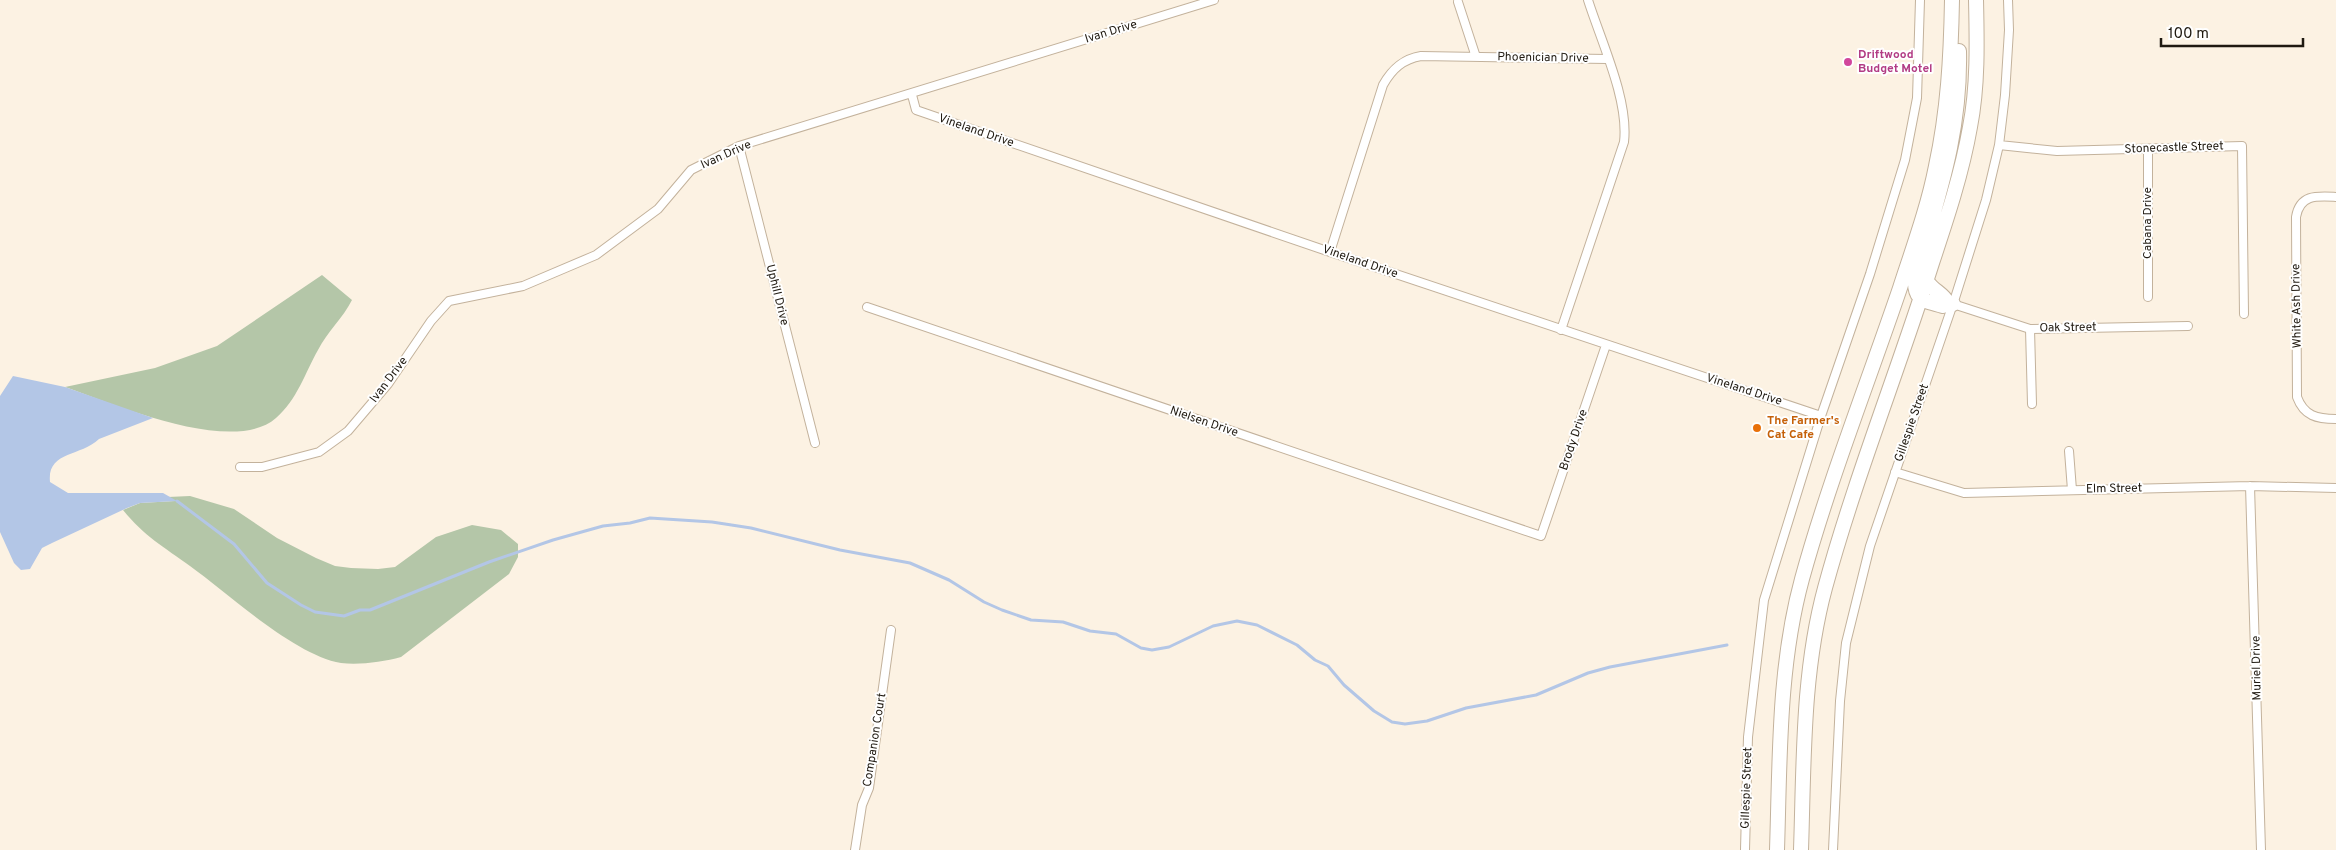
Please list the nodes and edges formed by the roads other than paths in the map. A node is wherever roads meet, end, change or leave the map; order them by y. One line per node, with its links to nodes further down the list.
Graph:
1 (1214, 0): 11 (street, Ivan Drive)
2 (1588, 0): 10 (street)
3 (1920, 0): 28 (street, Gillespie Street)
4 (1952, 0): 8 (highway)
5 (1976, 0): 17 (highway)
6 (2008, 0): 12 (street, Gillespie Street)
7 (1458, 2): 9 (street)
8 (1952, 34): 19 (highway); 41 (highway)
9 (1476, 57): 10 (street, Phoenician Drive); 16 (street, Phoenician Drive)
10 (1607, 58): 25 (street, Phoenician Drive)
11 (912, 94): 13 (street, Ivan Drive); 16 (street, Vineland Drive)
12 (1999, 145): 14 (street, Stonecastle Street); 20 (street, Gillespie Street)
13 (740, 146): 30 (street, Uphill Drive); 32 (street, Ivan Drive)
14 (2148, 149): 18 (street, Cabana Drive); 22 (street, Stonecastle Street)
15 (2336, 197): 29 (street, White Ash Drive)
16 (1330, 252): 25 (street, Vineland Drive)
17 (1927, 281): 19 (highway); 20 (highway)
18 (2148, 297)
19 (1921, 299): 20 (highway); 42 (highway)
20 (1951, 304): 24 (street, Oak Street); 33 (street, Gillespie Street)
21 (867, 307): 37 (street, Nielsen Drive)
22 (2244, 314)
23 (2188, 326): 24 (street, Oak Street)
24 (2030, 329): 27 (street)
25 (1561, 330): 26 (street, Vineland Drive)
26 (1606, 345): 28 (street, Vineland Drive); 37 (street, Brody Drive)
27 (2032, 404)
28 (1820, 416): 40 (street, Gillespie Street)
29 (2336, 419)
30 (814, 443)
31 (2069, 451): 36 (street)
32 (240, 468)
33 (1895, 472): 36 (street, Elm Street); 43 (street, Gillespie Street)
34 (2250, 486): 35 (street, Elm Street); 36 (street, Elm Street); 44 (street, Muriel Drive)
35 (2336, 488)
36 (2072, 490)
37 (1541, 536)
38 (891, 630): 39 (street, Companion Court)
39 (855, 850)
40 (1745, 850)
41 (1777, 850)
42 (1801, 850)
43 (1833, 850)
44 (2261, 850)

